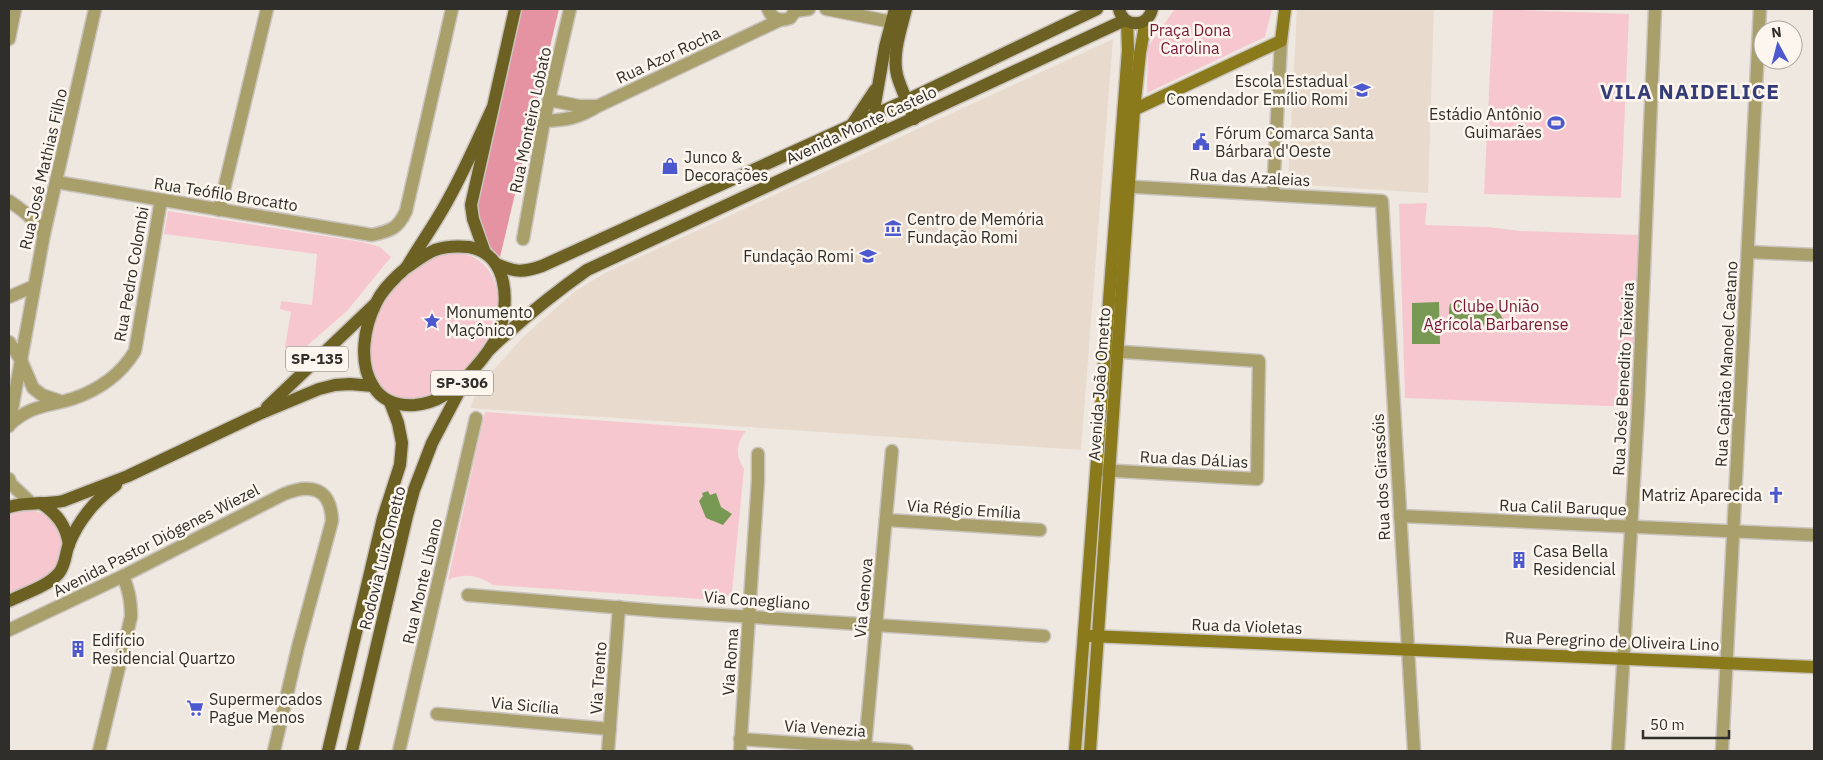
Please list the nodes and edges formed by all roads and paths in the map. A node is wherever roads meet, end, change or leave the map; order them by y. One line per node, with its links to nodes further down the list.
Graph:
1 (15, 9): 22 (street)
2 (95, 9): 36 (street, Rua José Mathias Filho)
3 (267, 9): 42 (street)
4 (452, 9): 42 (street, Rua Teófilo Brocatto)
5 (515, 9): 28 (main road, SP-306)
6 (570, 9): 25 (street, Rua Monteiro Lobato)
7 (767, 9): 18 (street); 21 (street)
8 (801, 9): 18 (street, Rua Azor Rocha)
9 (826, 9): 20 (street)
10 (894, 9): 20 (main road)
11 (906, 9): 20 (main road)
12 (1097, 9): 26 (main road, Avenida Monte Castelo)
13 (1119, 9): 19 (main road)
14 (1285, 9): 23 (street)
15 (1655, 9): 76 (street, Rua José Benedito Teixeira)
16 (1760, 9): 46 (street, Rua Capitão Manoel Caetano)
17 (1151, 12): 19 (main road, Avenida Monte Castelo); 29 (street, Avenida João Ometto)
18 (780, 20): 21 (street, Rua Azor Rocha)
19 (1126, 21): 31 (street, Avenida João Ometto); 32 (main road, Avenida Monte Castelo)
20 (896, 23): 24 (main road); 26 (main road)
21 (751, 33): 27 (street, Rua Azor Rocha)
22 (9, 39)
23 (1281, 41): 29 (street); 38 (street)
24 (879, 81): 30 (main road); 34 (main road)
25 (549, 100): 27 (street, Rua Azor Rocha); 33 (street, Rua Monteiro Lobato)
26 (907, 100): 30 (main road, Avenida Monte Castelo); 32 (main road)
27 (598, 106): 33 (street, Rua Azor Rocha)
28 (492, 109): 47 (main road, SP-306); 50 (main road, SP-306)
29 (1134, 110): 31 (street); 37 (street, Avenida João Ometto)
30 (876, 114): 34 (main road, Avenida Monte Castelo); 35 (main road)
31 (1122, 115): 37 (street, Avenida João Ometto)
32 (914, 119): 35 (main road, Avenida Monte Castelo)
33 (544, 120): 44 (street, Rua Monteiro Lobato)
34 (852, 125): 45 (main road, Avenida Monte Castelo)
35 (884, 132): 51 (main road, Avenida Monte Castelo)
36 (56, 182): 39 (street, Rua Teófilo Brocatto); 43 (street, Rua José Mathias Filho)
37 (1123, 186): 38 (street, Rua das Azaleias); 57 (street, Avenida João Ometto)
38 (1273, 194): 41 (street, Rua das Azaleias)
39 (161, 200): 42 (street, Rua Teófilo Brocatto); 61 (street, Rua Pedro Colombi)
40 (9, 201): 43 (street)
41 (1382, 201): 74 (street, Rua dos Girassóis)
42 (219, 210)
43 (44, 234): 52 (street, Rua José Mathias Filho)
44 (523, 239)
45 (576, 251): 49 (main road, Avenida Monte Castelo); 51 (main road)
46 (1749, 252): 48 (street); 78 (street, Rua Capitão Manoel Caetano)
47 (485, 253): 49 (main road, SP-306); 50 (main road, SP-306)
48 (1814, 255)
49 (496, 264): 56 (main road, SP-306)
50 (406, 268): 54 (main road, SP-306)
51 (587, 270): 56 (main road, Avenida Monte Castelo)
52 (34, 286): 53 (street); 58 (street, Rua José Mathias Filho)
53 (9, 297)
54 (376, 304): 60 (main road, SP-306); 63 (main road, SP-135)
55 (9, 342): 58 (street)
56 (490, 349): 59 (main road, SP-306)
57 (1111, 351): 68 (street, Avenida João Ometto); 69 (street, Avenida João Ometto); 69 (street, Rua das DáLias)
58 (20, 360): 61 (street); 65 (street, Rua José Mathias Filho)
59 (465, 380): 62 (main road, SP-306); 102 (main road, Rodovia Luiz Ometto / SP-306)
60 (373, 386): 62 (main road, SP-306); 63 (main road, SP-135)
61 (60, 402): 65 (street, Rua Pedro Colombi)
62 (390, 402): 101 (main road, Rodovia Luiz Ometto / SP-306)
63 (258, 414): 70 (main road, SP-135)
64 (476, 418): 103 (street, Rua Monte Líbano)
65 (9, 426)
66 (892, 451): 75 (street, Via Genova)
67 (758, 454): 85 (street, Via Roma)
68 (1096, 470): 69 (street, Rua das DáLias); 89 (street, Avenida João Ometto)
69 (1110, 471): 90 (street, Avenida João Ometto)
70 (128, 476): 72 (main road, SP-135); 80 (main road, SP-135)
71 (9, 479): 72 (street)
72 (35, 503): 73 (main road, SP-135); 80 (main road)
73 (9, 507)
74 (1400, 516): 76 (street, Rua Calil Baruque); 91 (street, Rua dos Girassóis)
75 (886, 520): 77 (street, Via Régio Emília); 86 (street, Via Genova)
76 (1631, 527): 78 (street, Rua Calil Baruque); 92 (street, Rua José Benedito Teixeira)
77 (1040, 530)
78 (1732, 531): 79 (street, Rua Calil Baruque); 93 (street, Rua Capitão Manoel Caetano)
79 (1814, 535)
80 (69, 545): 83 (main road, SP-135)
81 (123, 576): 87 (street, Avenida Pastor Diógenes Wiezel); 99 (street); 100 (street, Avenida Pastor Diógenes Wiezel)
82 (468, 595): 84 (street, Via Conegliano)
83 (9, 601)
84 (620, 607): 85 (street, Via Conegliano); 96 (street, Via Trento)
85 (749, 615): 86 (street, Via Conegliano); 97 (street, Via Roma)
86 (877, 625): 88 (street, Via Conegliano); 98 (street, Via Genova)
87 (9, 630)
88 (1044, 636)
89 (1085, 636): 90 (street, Rua da Violetas); 106 (street, Avenida João Ometto)
90 (1098, 637): 91 (street, Rua da Violetas); 107 (street, Avenida João Ometto)
91 (1408, 648): 92 (street, Rua Peregrino de Oliveira Lino); 108 (street, Rua dos Girassóis)
92 (1624, 659): 93 (street, Rua Peregrino de Oliveira Lino); 109 (street, Rua José Benedito Teixeira)
93 (1727, 663): 94 (street, Rua Peregrino de Oliveira Lino); 110 (street, Rua Capitão Manoel Caetano)
94 (1814, 666)
95 (437, 714): 96 (street, Via Sicília)
96 (610, 729): 104 (street, Via Trento)
97 (740, 745): 98 (street, Via Venezia)
98 (865, 747): 105 (street, Via Venezia)
99 (99, 751)
100 (274, 751)
101 (328, 751)
102 (352, 751)
103 (399, 751)
104 (608, 751)
105 (906, 751)
106 (1075, 751)
107 (1090, 751)
108 (1414, 751)
109 (1618, 751)
110 (1722, 751)

